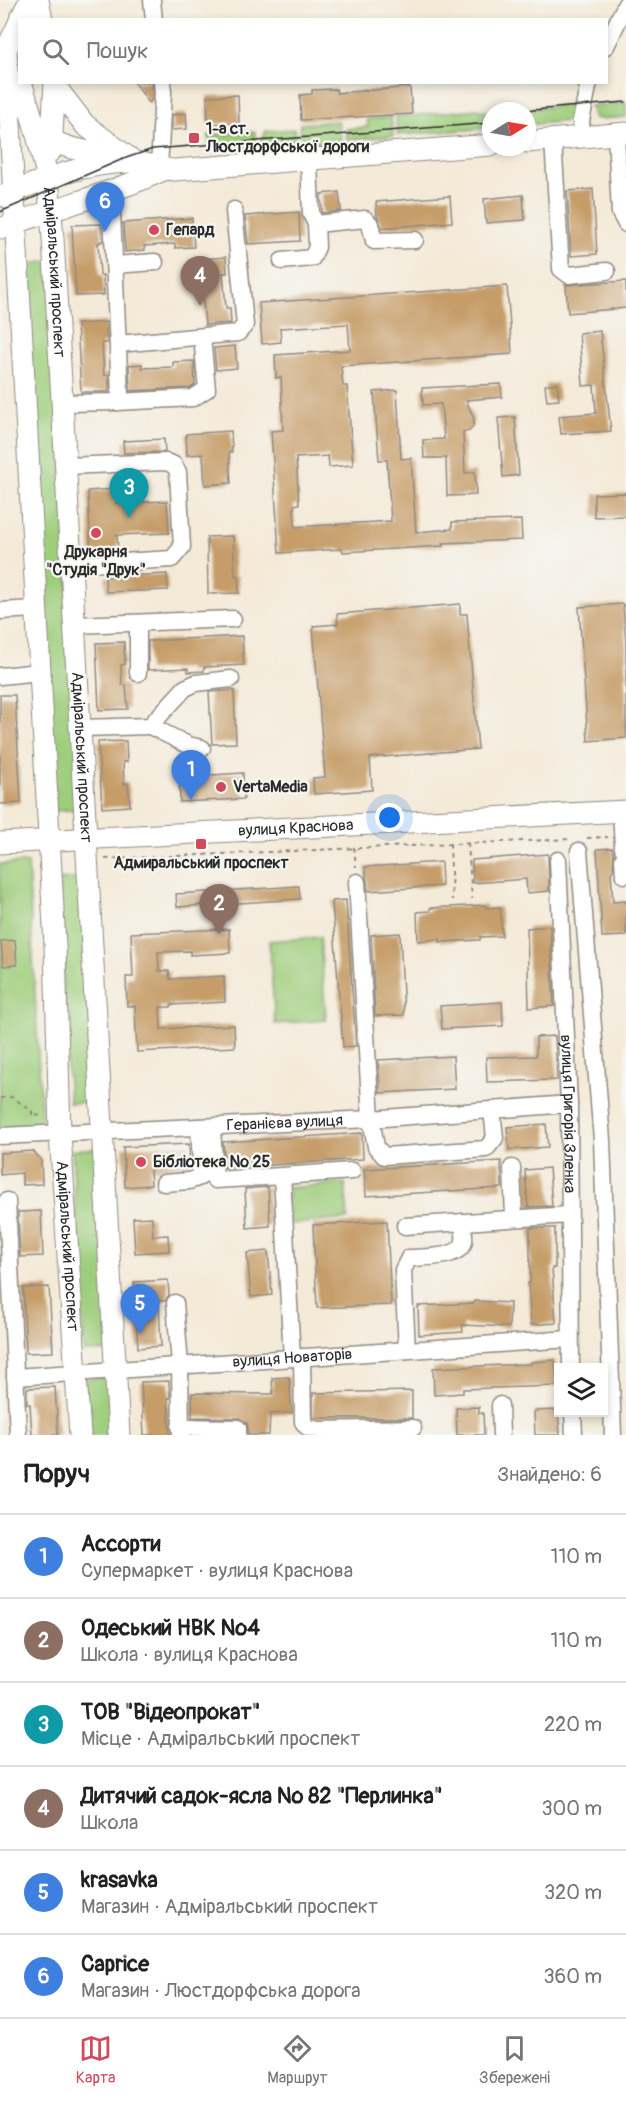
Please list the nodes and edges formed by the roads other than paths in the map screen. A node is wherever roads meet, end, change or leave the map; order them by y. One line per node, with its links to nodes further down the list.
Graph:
1 (30, 0): 5 (main road)
2 (39, 0): 6 (main road)
3 (152, 0): 7 (street)
4 (626, 4): 9 (street)
5 (21, 18)
6 (42, 18)
7 (154, 18)
8 (18, 23): 10 (main road)
9 (608, 42)
10 (3, 48): 11 (main road)
11 (16, 83): 15 (main road, Адміральський проспект); 25 (main road, Адміральський проспект)
12 (162, 84): 24 (street)
13 (590, 84): 17 (street)
14 (55, 85): 19 (main road); 23 (main road)
15 (35, 127): 19 (main road); 25 (main road, Адміральський проспект)
16 (621, 133): 17 (main road); 30 (street)
17 (582, 137): 18 (main road)
18 (553, 140): 20 (main road); 36 (street)
19 (52, 141): 23 (main road); 25 (main road)
20 (536, 141)
21 (482, 146): 22 (main road)
22 (309, 160): 24 (main road); 29 (street)
23 (133, 161): 24 (main road); 25 (main road)
24 (161, 170): 26 (main road)
25 (23, 188): 28 (main road, Адміральський проспект); 28 (main road); 31 (main road, Адміральський проспект)
26 (111, 190): 28 (main road); 35 (street)
27 (234, 210): 37 (street)
28 (47, 211): 31 (main road); 40 (main road, Адміральський проспект)
29 (316, 224): 32 (street); 34 (street)
30 (626, 224)
31 (7, 227): 43 (main road, Адміральський проспект)
32 (415, 240)
33 (155, 261): 35 (street)
34 (282, 261)
35 (115, 265): 38 (street)
36 (606, 271)
37 (202, 337): 38 (street); 39 (street)
38 (118, 344): 39 (street)
39 (117, 402): 40 (street)
40 (63, 403): 41 (main road, Адміральський проспект)
41 (66, 465): 42 (main road, Адміральський проспект); 42 (street)
42 (72, 565): 47 (main road, Адміральський проспект)
43 (36, 609): 44 (street); 48 (main road, Адміральський проспект)
44 (0, 611)
45 (233, 619): 46 (street)
46 (138, 623): 47 (street); 49 (street)
47 (75, 625): 53 (main road, Адміральський проспект)
48 (40, 672): 50 (street); 57 (main road, Адміральський проспект)
49 (138, 673)
50 (0, 676)
51 (231, 680): 52 (street)
52 (150, 726): 53 (street); 54 (street)
53 (81, 728): 56 (main road, Адміральський проспект)
54 (202, 748)
55 (623, 811): 56 (main road, вулиця Краснова); 60 (street)
56 (87, 839): 57 (main road, вулиця Краснова); 67 (main road, Адміральський проспект)
57 (49, 840): 58 (main road, вулиця Краснова); 68 (main road, Адміральський проспект)
58 (0, 843)
59 (579, 850): 99 (street)
60 (623, 855)
61 (558, 860): 63 (street, вулиця Григорія Зленка)
62 (357, 882): 65 (street)
63 (569, 1104): 64 (street, Геранієва вулиця); 75 (street, вулиця Григорія Зленка)
64 (492, 1110): 65 (street, Геранієва вулиця); 65 (street)
65 (371, 1119): 66 (street, Геранієва вулиця)
66 (205, 1127): 67 (street, Геранієва вулиця); 72 (street); 73 (street)
67 (103, 1132): 68 (street, Геранієва вулиця); 85 (main road, Адміральський проспект)
68 (60, 1134): 69 (street, Геранієва вулиця); 86 (main road, Адміральський проспект)
69 (0, 1136)
70 (512, 1168): 76 (street)
71 (352, 1171): 72 (street)
72 (282, 1176): 82 (street)
73 (164, 1183)
74 (7, 1201): 87 (street)
75 (569, 1215): 76 (street); 80 (street, вулиця Григорія Зленка)
76 (514, 1218): 77 (street)
77 (462, 1222): 78 (street); 81 (street)
78 (405, 1226)
79 (175, 1303): 84 (street)
80 (570, 1339): 81 (street, вулиця Новаторів); 83 (street, вулиця Григорія Зленка)
81 (407, 1350): 82 (street, вулиця Новаторів)
82 (297, 1357): 84 (street, вулиця Новаторів); 92 (street)
83 (572, 1363)
84 (180, 1365): 85 (street, вулиця Новаторів); 91 (street)
85 (116, 1370): 86 (street, вулиця Новаторів); 95 (main road, Адміральський проспект)
86 (76, 1373): 87 (street, вулиця Новаторів); 94 (main road, Адміральський проспект)
87 (15, 1377): 93 (street)
88 (500, 1406): 97 (street)
89 (573, 1417): 98 (street)
90 (413, 1428): 92 (street)
91 (181, 1431): 96 (street)
92 (363, 1432)
93 (18, 1435)
94 (80, 1435)
95 (119, 1435)
96 (238, 1435)
97 (501, 1435)
98 (574, 1435)
99 (613, 1435)

